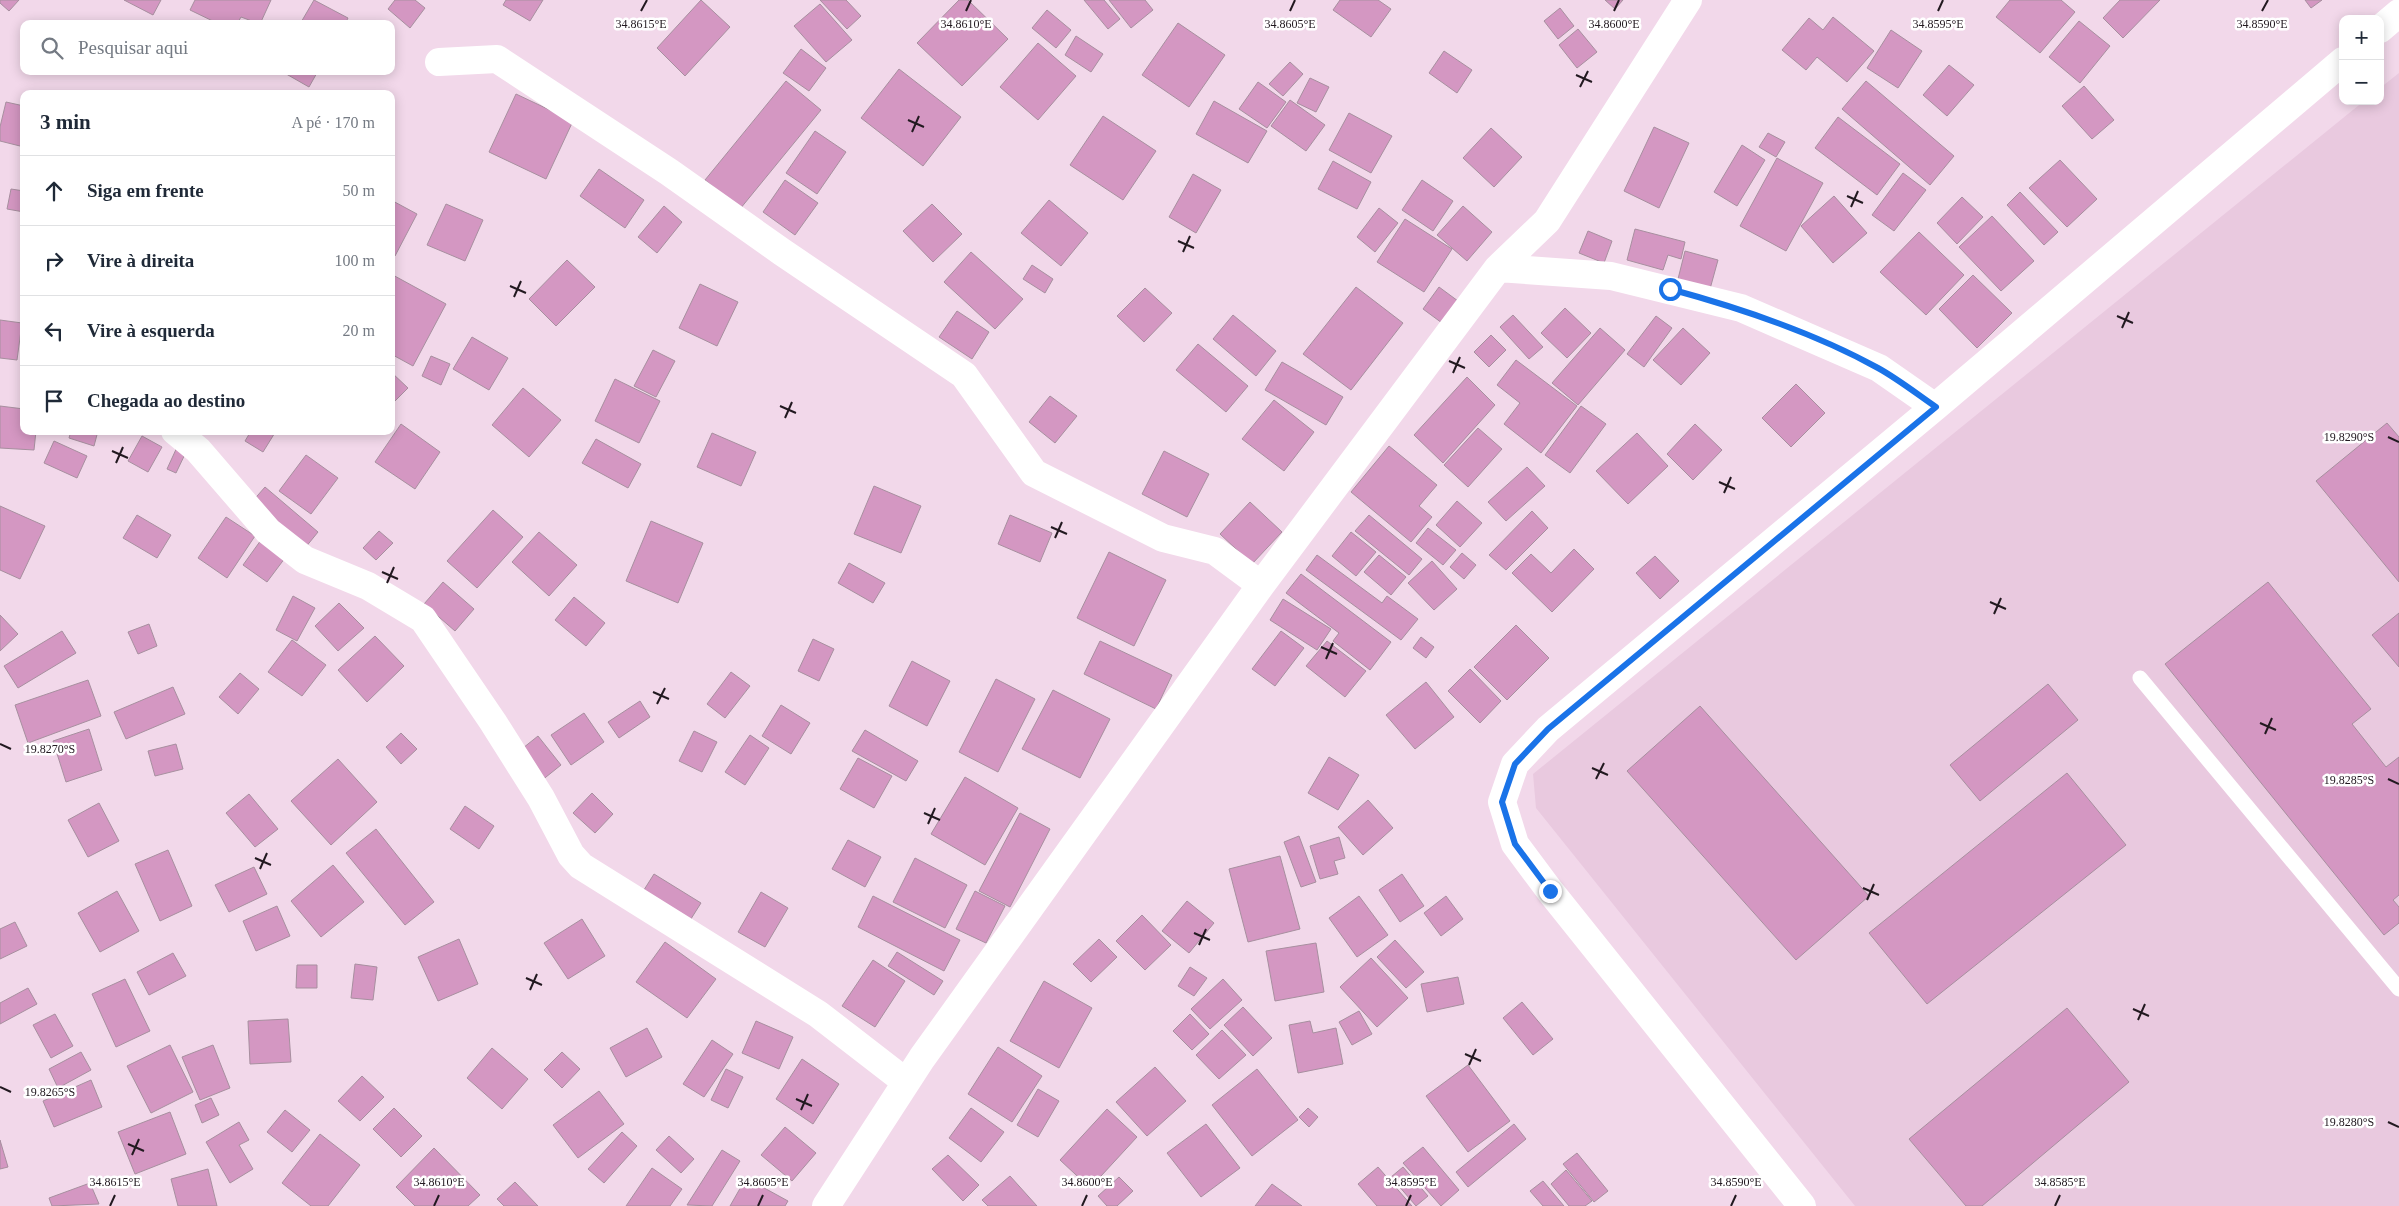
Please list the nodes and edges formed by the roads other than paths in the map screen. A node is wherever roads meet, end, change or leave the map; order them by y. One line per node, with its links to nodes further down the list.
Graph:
1 (1688, 0): 6 (street)
2 (2399, 13): 3 (street)
3 (2384, 26)
4 (439, 62): 9 (street)
5 (2339, 64): 7 (street)
6 (1498, 268): 7 (street); 9 (street)
7 (1936, 407): 14 (street)
8 (180, 435): 12 (street)
9 (1261, 585): 12 (street)
10 (2140, 678): 11 (lane)
11 (2399, 989)
12 (906, 1082): 13 (street)
13 (826, 1206)
14 (1802, 1206)

